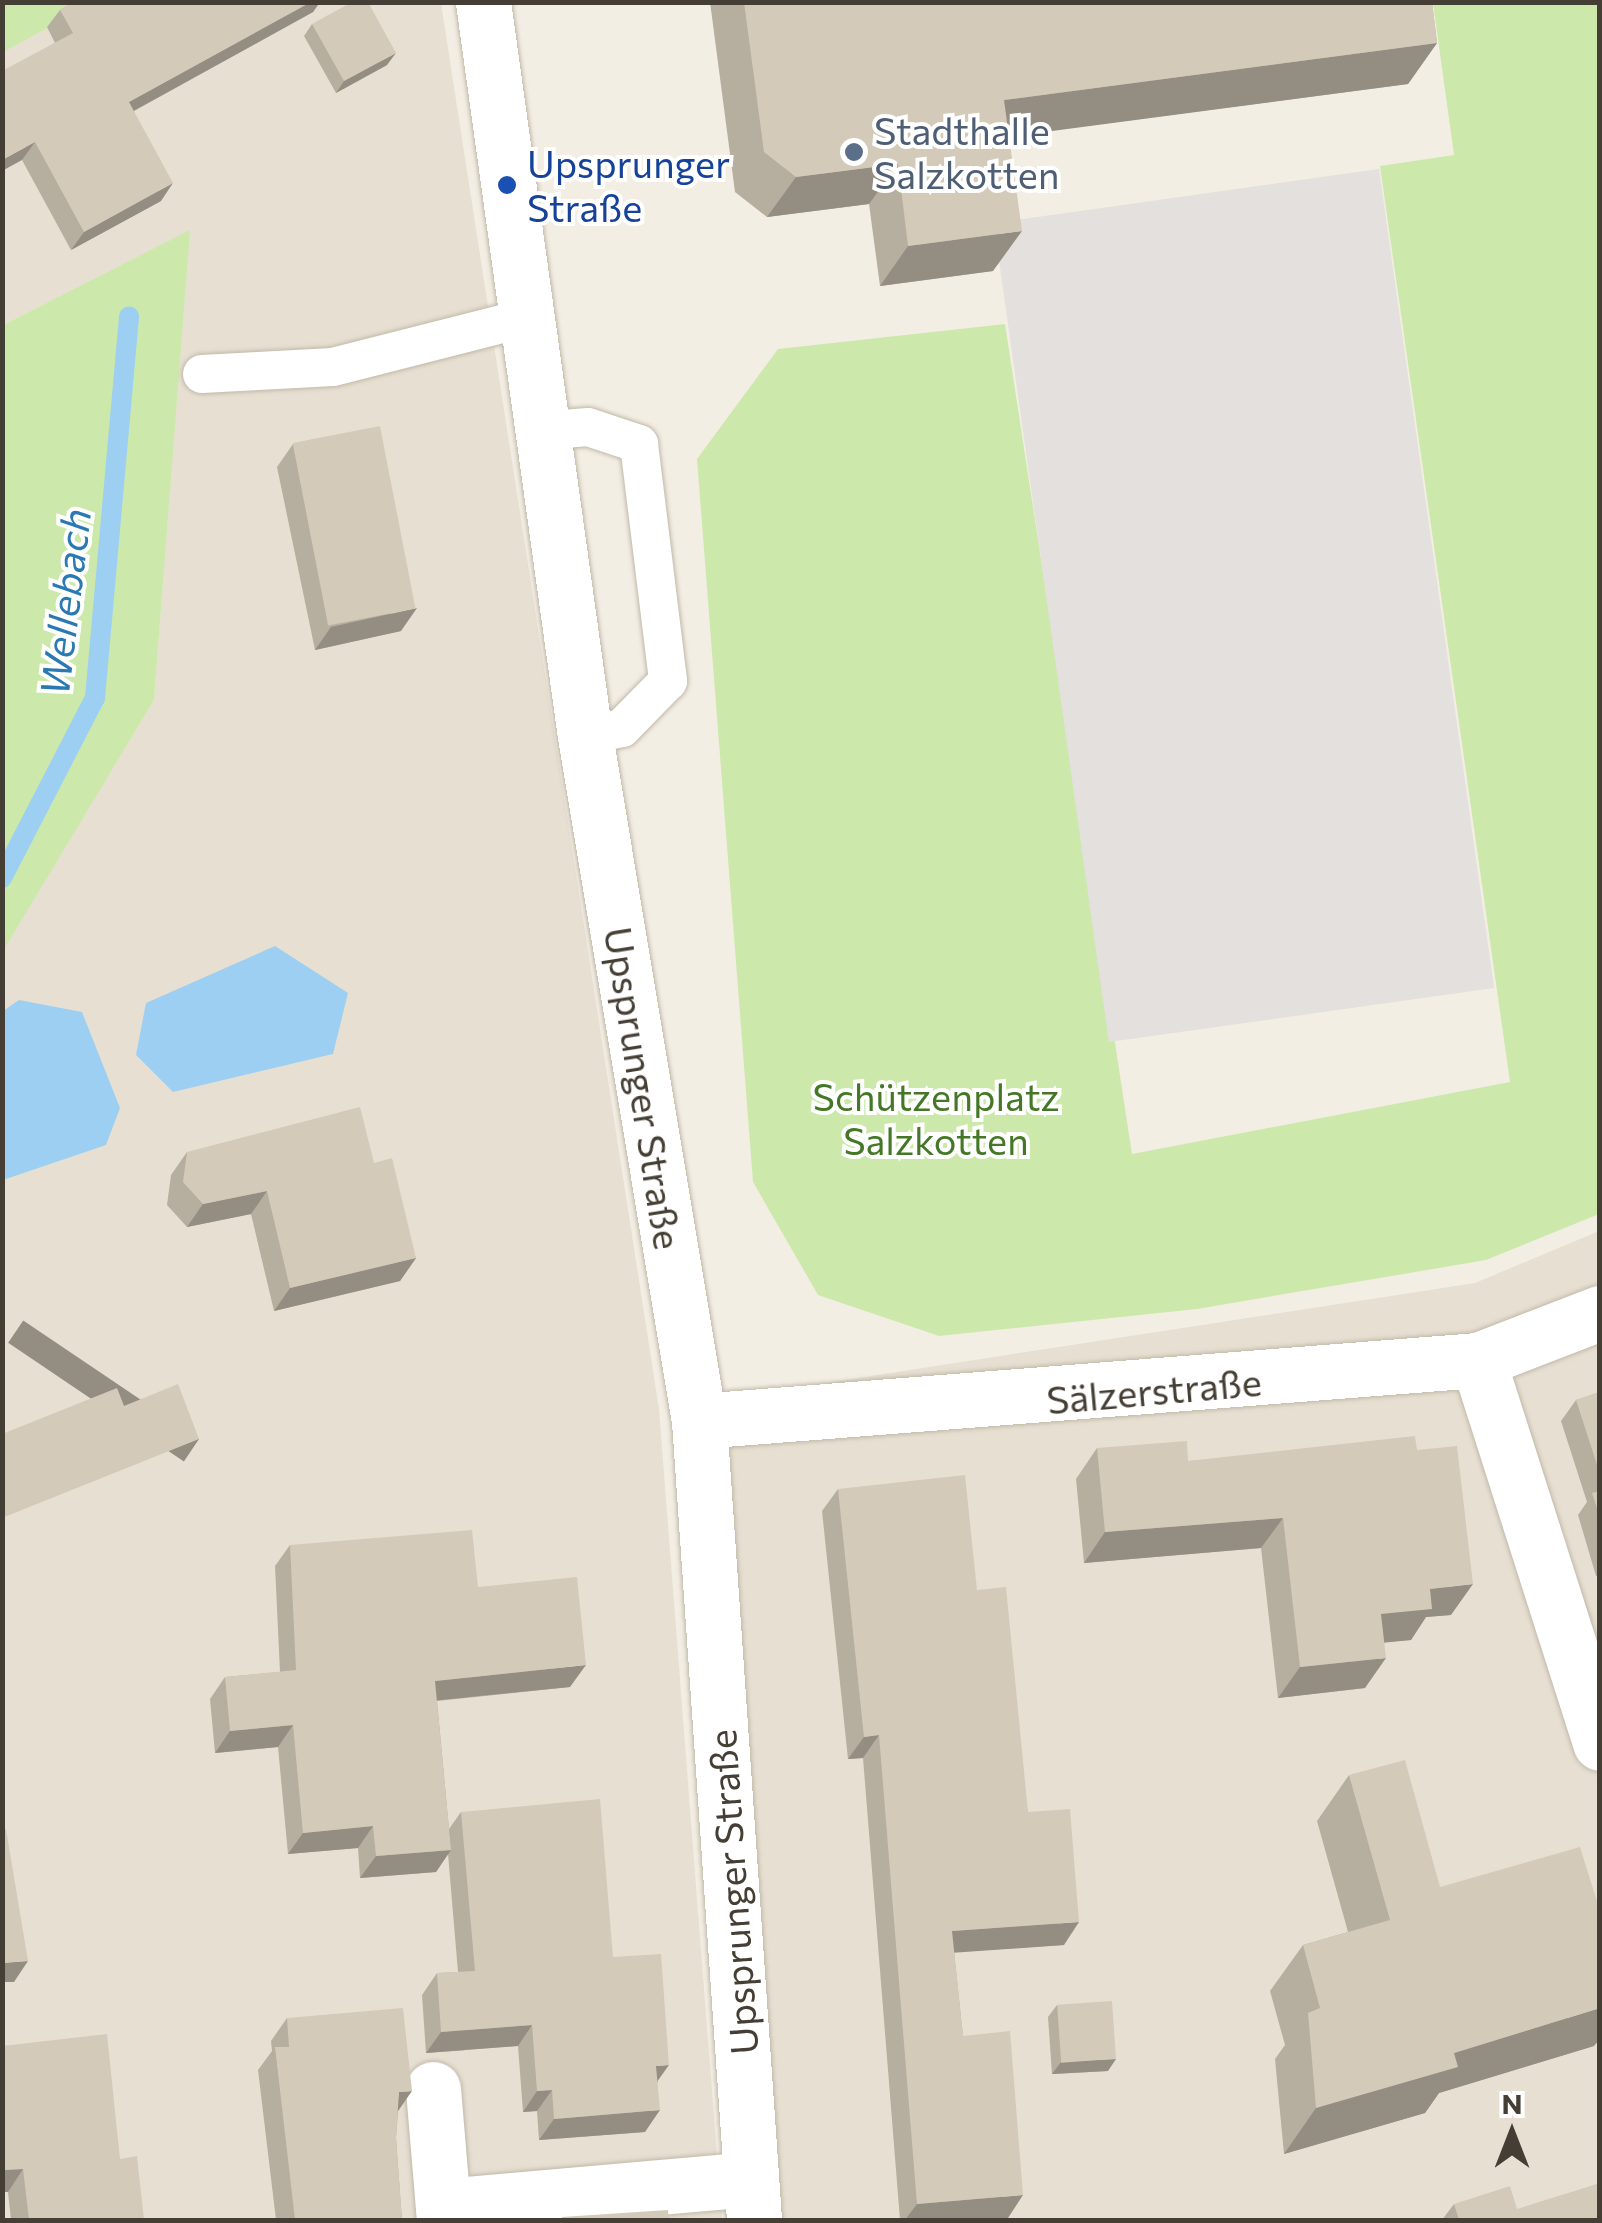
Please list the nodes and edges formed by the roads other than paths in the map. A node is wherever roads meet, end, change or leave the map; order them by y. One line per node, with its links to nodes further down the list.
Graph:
1 (482, 2): 2 (street, Upsprunger Straße)
2 (525, 318): 3 (lane); 4 (street, Upsprunger Straße)
3 (202, 374)
4 (540, 431): 5 (street, Upsprunger Straße); 5 (lane)
5 (585, 736): 8 (street, Upsprunger Straße)
6 (1600, 1313): 7 (street, Sälzerstraße)
7 (1478, 1360): 8 (street, Sälzerstraße); 9 (street)
8 (699, 1421): 11 (street, Upsprunger Straße)
9 (1600, 1743)
10 (434, 2090): 12 (street, Upsprunger Straße)
11 (753, 2200): 12 (street, Upsprunger Straße)
12 (443, 2213)

